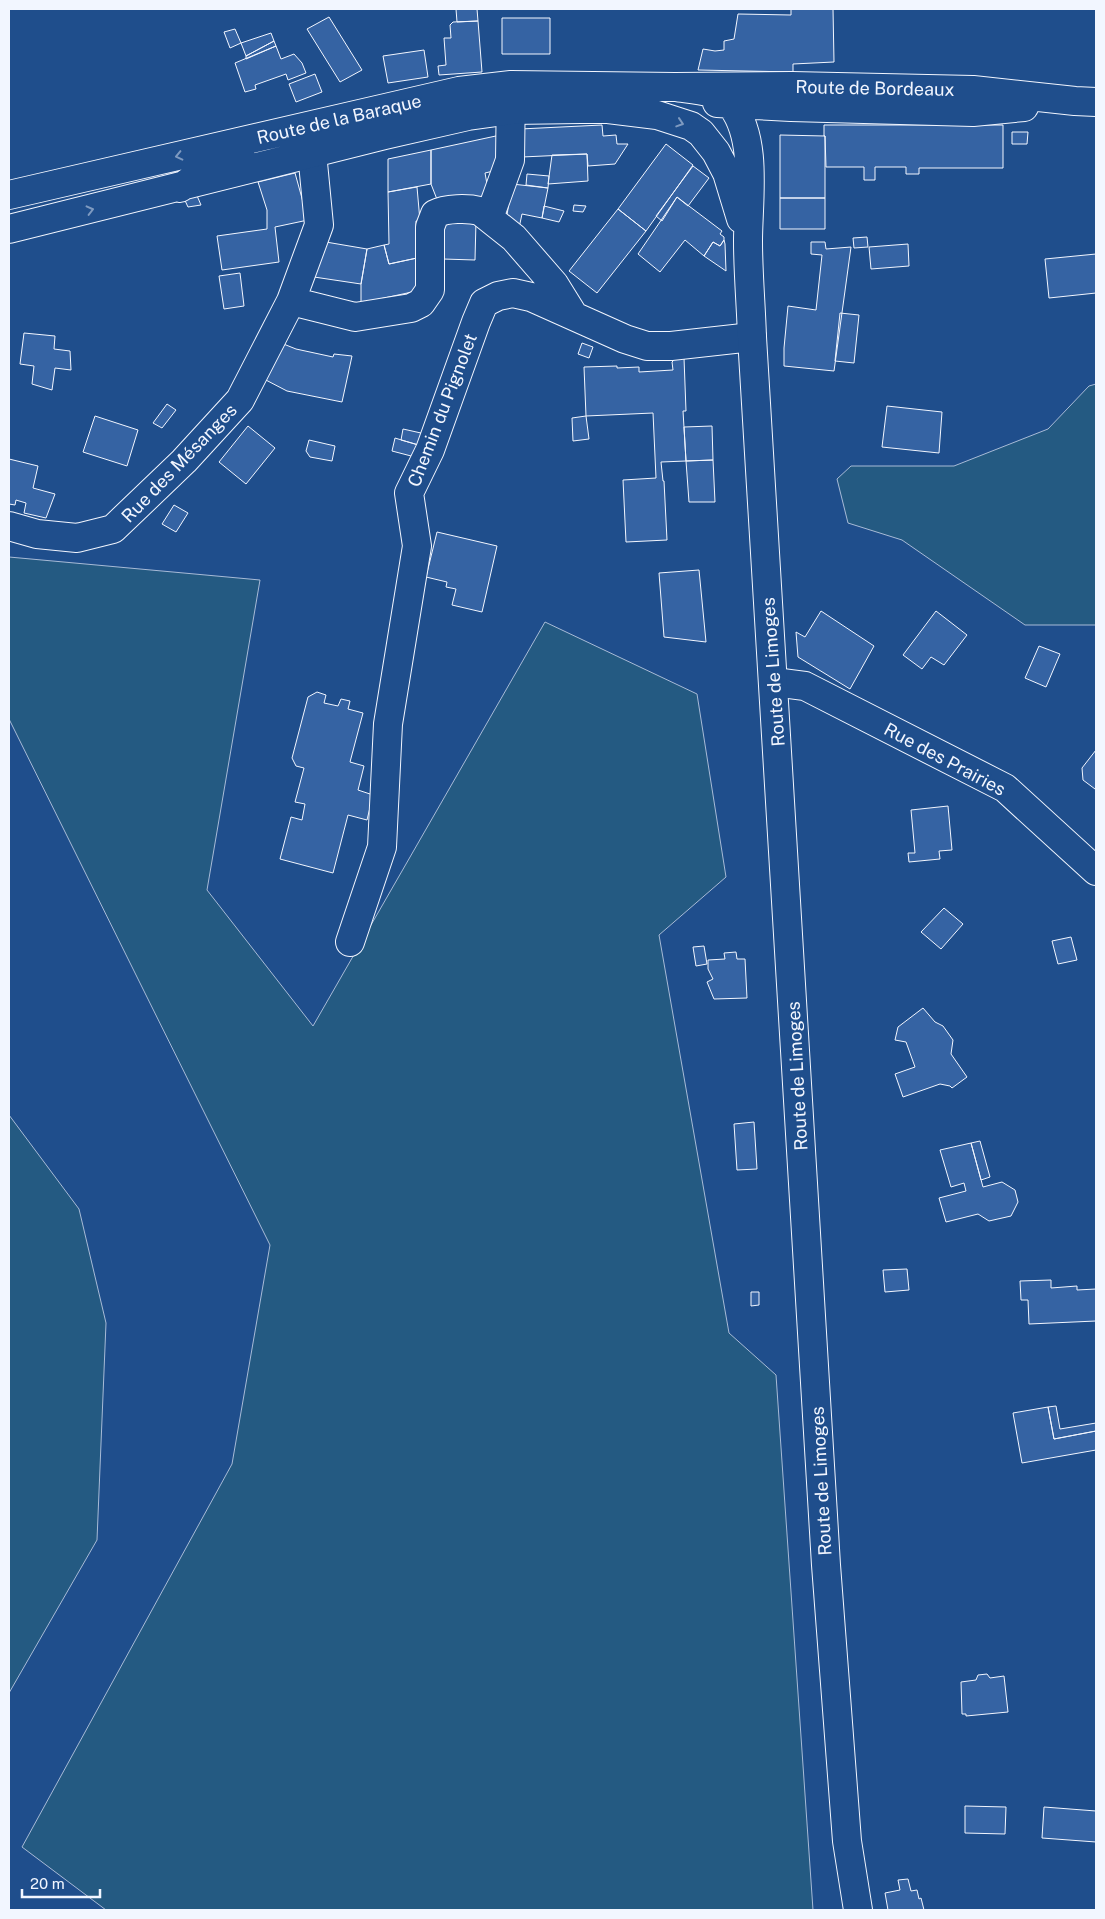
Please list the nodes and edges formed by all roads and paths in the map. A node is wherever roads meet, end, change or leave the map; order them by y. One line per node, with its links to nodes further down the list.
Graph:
1 (675, 87): 2 (main road, Route de la Baraque); 3 (main road, Route de Bordeaux); 4 (main road)
2 (511, 98): 4 (main road, Route de la Baraque); 6 (main road, Route de la Baraque); 8 (main road, Route de Limoges, one-way to 8); 10 (main road)
3 (1086, 102): 4 (main road); 5 (main road, Route de Bordeaux)
4 (730, 105): 5 (main road, Route de Bordeaux); 7 (main road, Route de Limoges); 8 (main road)
5 (791, 108): 7 (main road)
6 (309, 140): 9 (main road, Route de la Baraque, one-way to 9); 11 (main road, Route de la Baraque, one-way to 6); 14 (main road, Rue des Mésanges)
7 (747, 149): 13 (main road, Route de Limoges)
8 (716, 152): 13 (main road, Route de Limoges)
9 (11, 190): 11 (main road)
10 (489, 218): 14 (main road); 15 (main road)
11 (50, 220): 12 (main road, Route de la Baraque)
12 (9, 229)
13 (748, 242): 16 (main road, Route de Limoges)
14 (291, 301): 17 (main road, Rue des Mésanges)
15 (572, 314): 16 (main road, Chemin du Pignolet); 20 (main road, Chemin du Pignolet)
16 (752, 337): 18 (main road, Route de Limoges)
17 (9, 526)
18 (774, 682): 19 (main road, Rue des Prairies); 21 (main road, Route de Limoges)
19 (1096, 871)
20 (350, 942)
21 (858, 1910)

